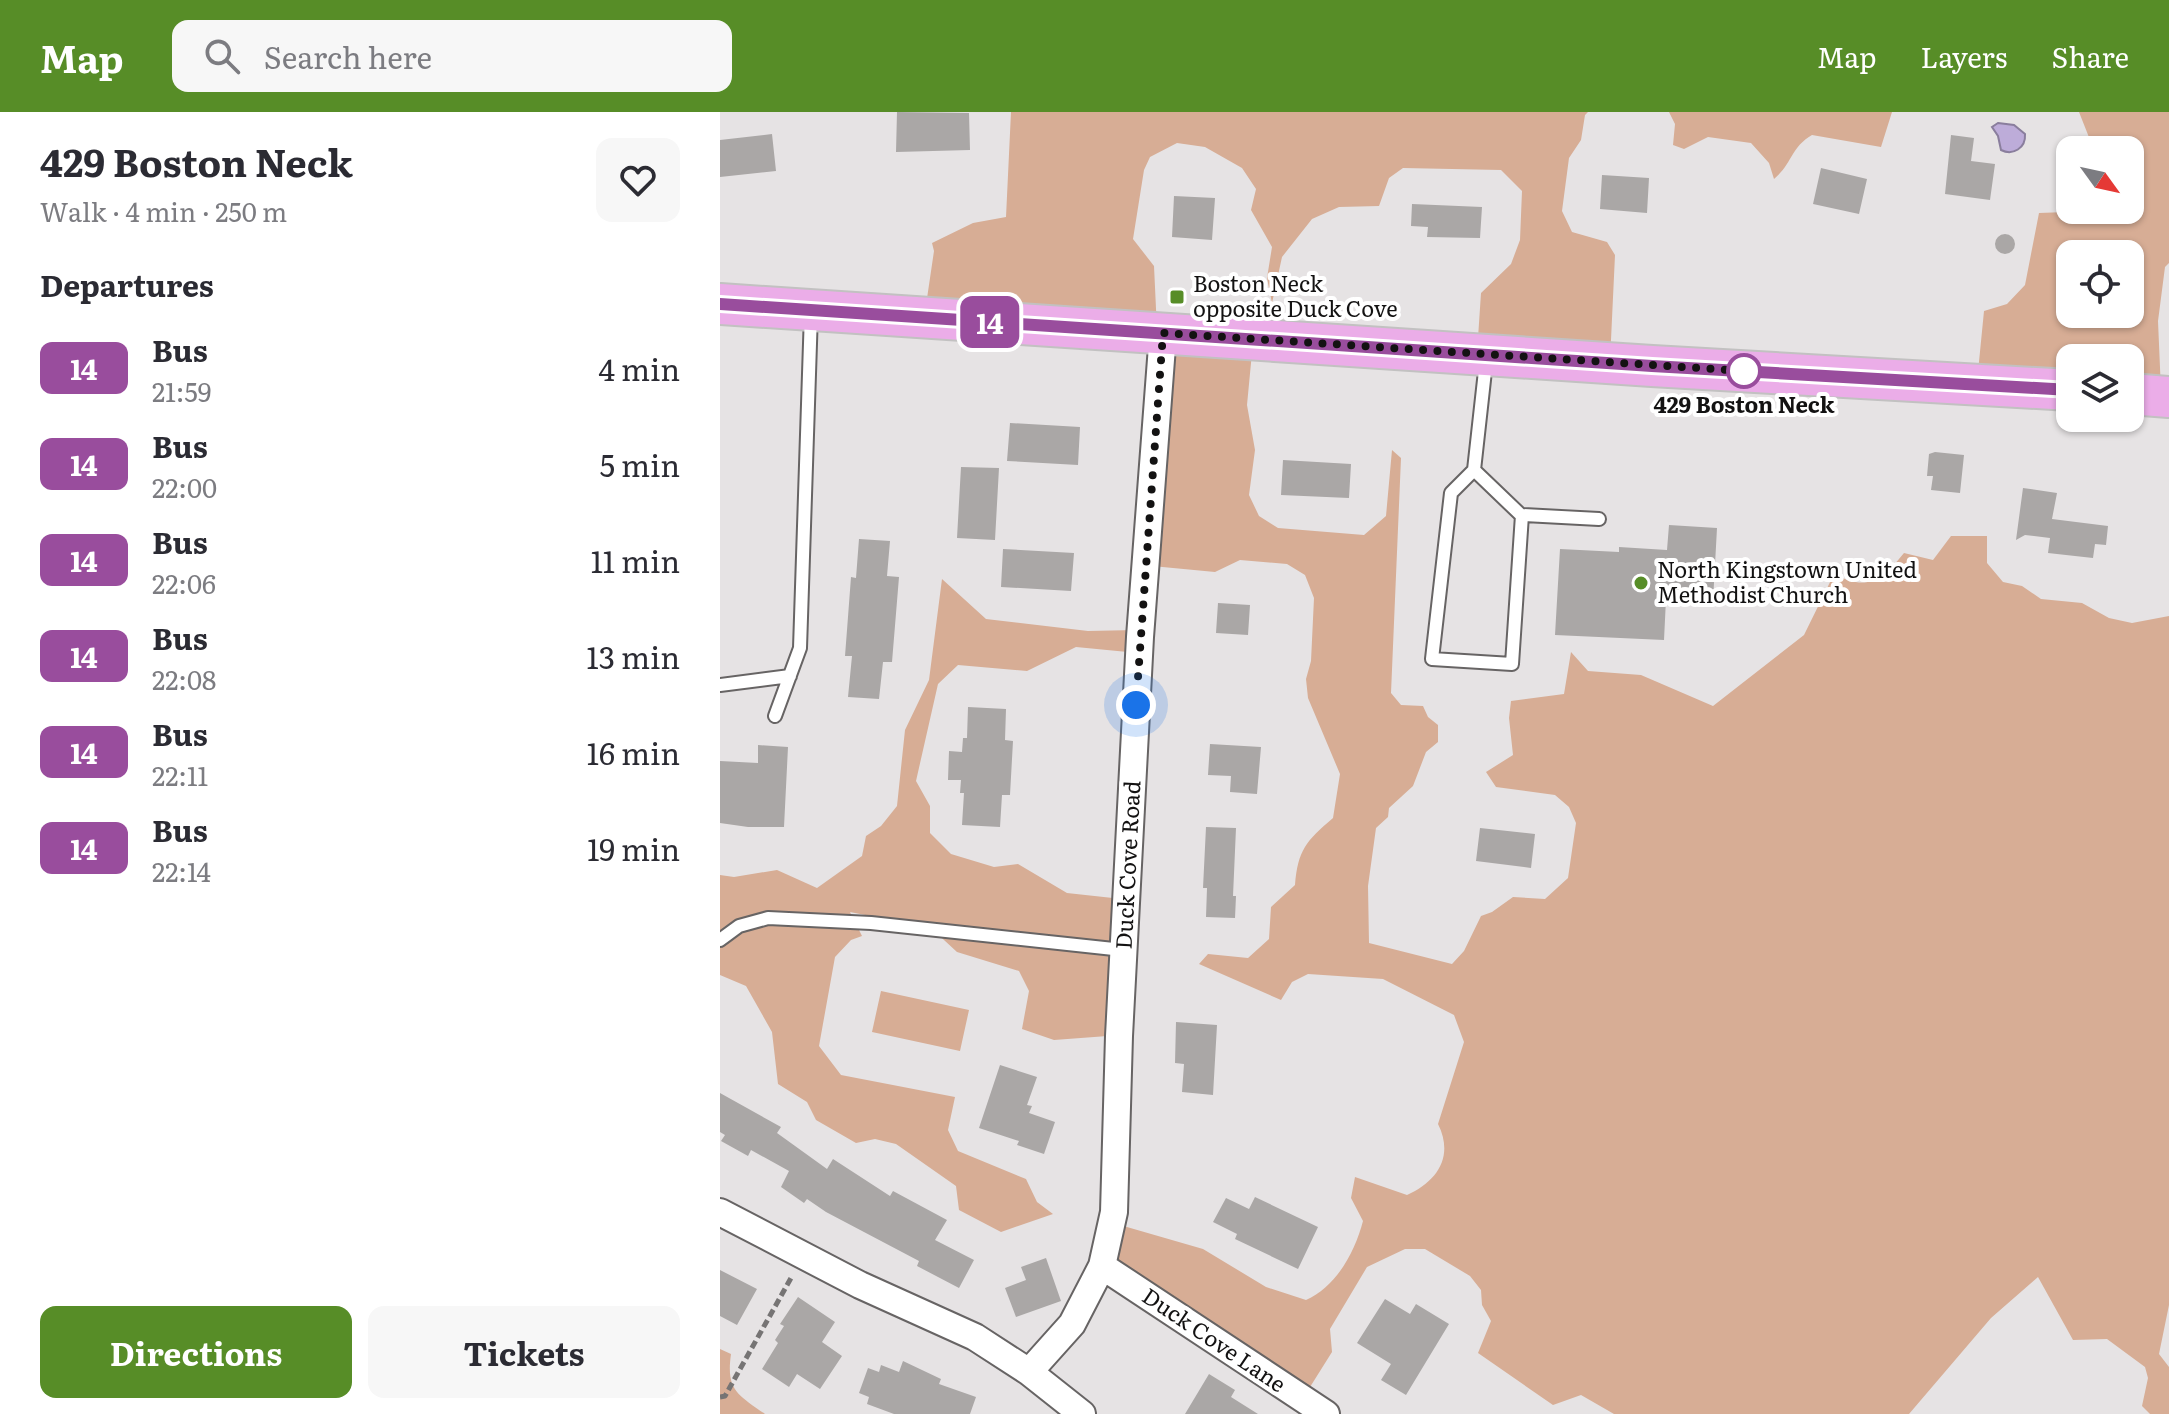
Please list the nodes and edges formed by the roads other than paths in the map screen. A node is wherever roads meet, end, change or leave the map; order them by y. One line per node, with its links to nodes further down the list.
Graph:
1 (720, 304): 2 (main road)
2 (811, 310): 3 (main road); 11 (lane)
3 (1163, 333): 4 (main road); 15 (street, Duck Cove Road)
4 (1487, 355): 5 (main road); 8 (lane)
5 (2056, 389)
6 (2144, 395): 7 (main road)
7 (2169, 397)
8 (1474, 470): 9 (lane); 9 (lane)
9 (1522, 516): 10 (lane)
10 (1599, 519)
11 (790, 676): 12 (lane); 13 (lane)
12 (720, 685)
13 (775, 716)
14 (720, 940): 15 (lane)
15 (1123, 950): 17 (street, Duck Cove Road)
16 (720, 1212): 18 (street)
17 (1102, 1266): 18 (street, Duck Cove Road); 20 (street, Duck Cove Lane)
18 (1029, 1372): 19 (street)
19 (1082, 1414)
20 (1326, 1414)

